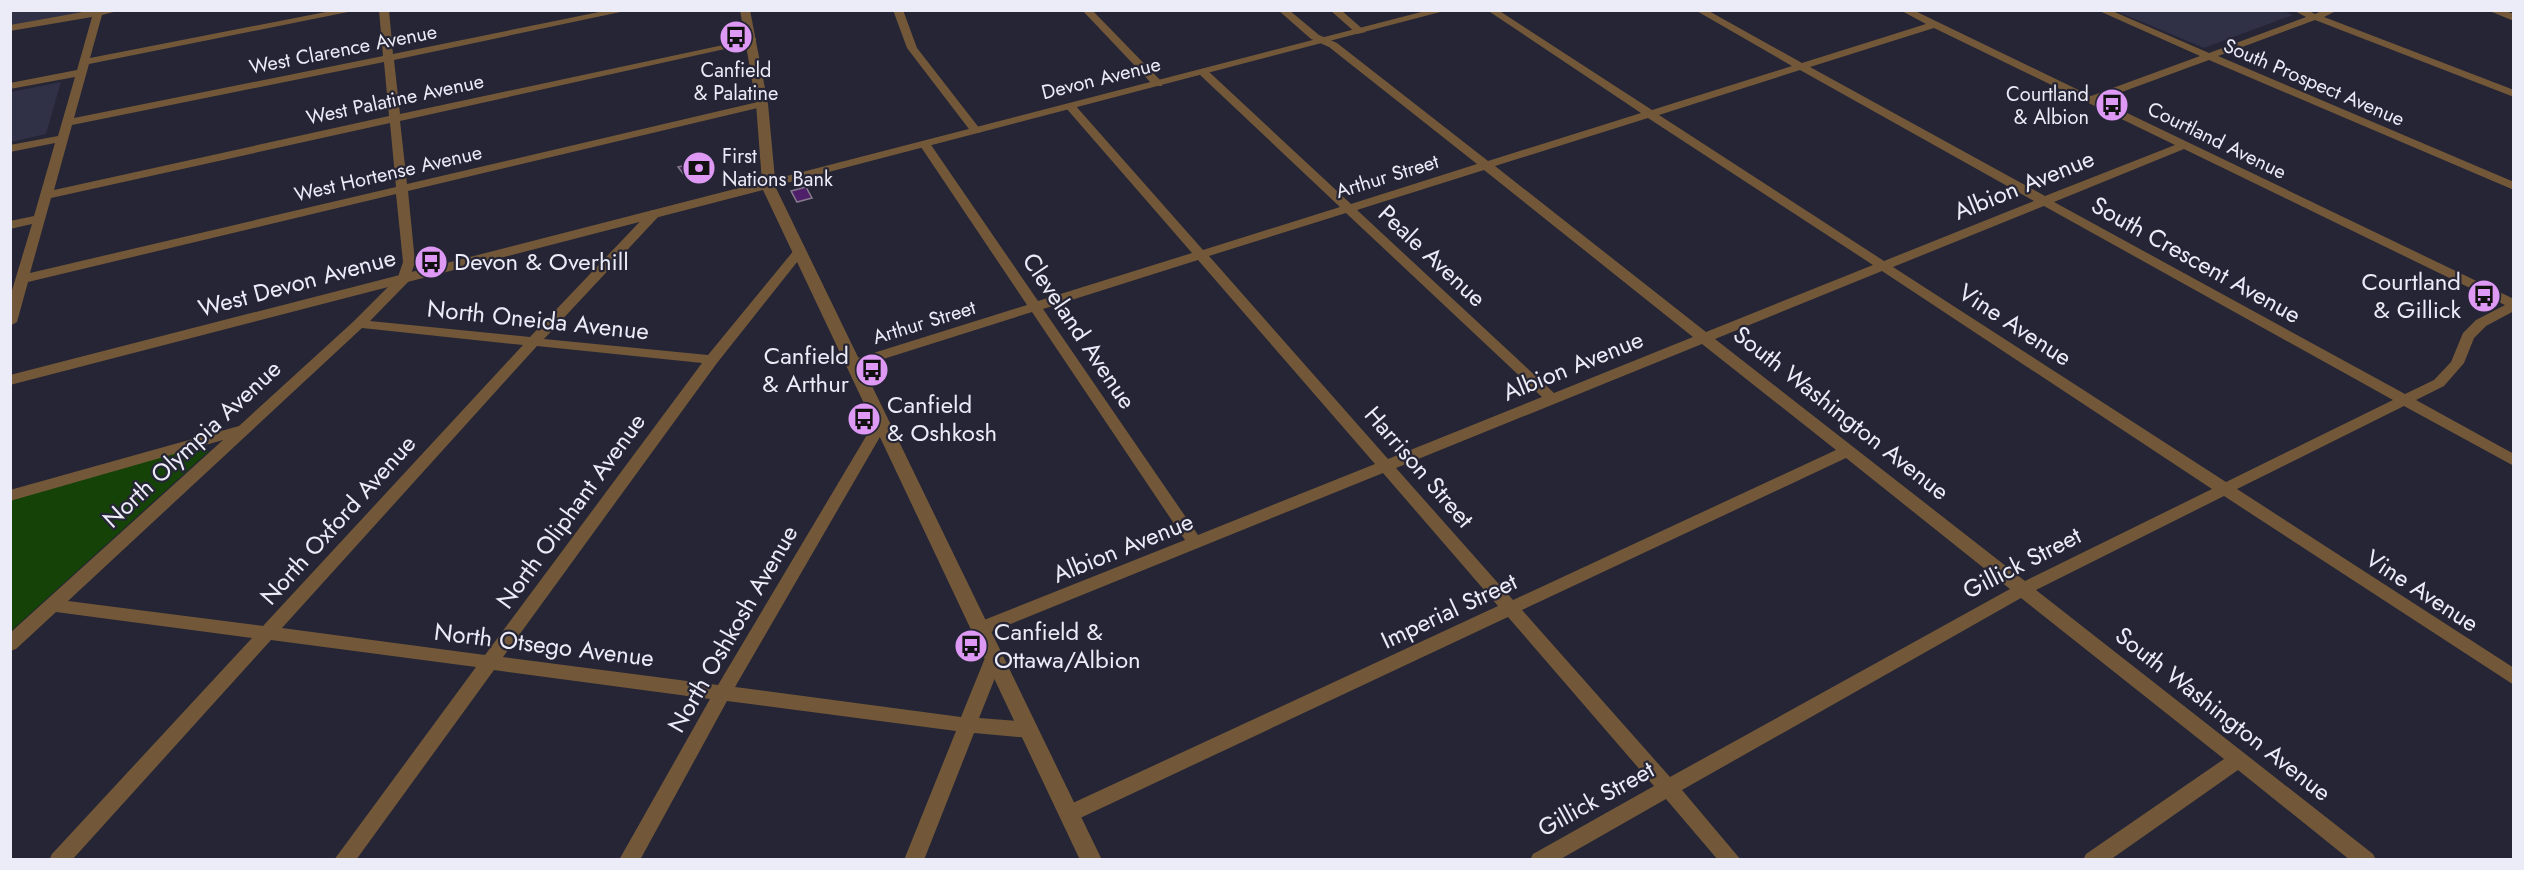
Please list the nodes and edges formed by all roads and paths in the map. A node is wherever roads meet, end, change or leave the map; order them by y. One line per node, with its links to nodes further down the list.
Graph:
1 (117, 10): 18 (street)
2 (354, 10): 29 (street)
3 (384, 10): 27 (street)
4 (626, 10): 27 (street, West Clarence Avenue)
5 (745, 10): 24 (street)
6 (898, 10): 40 (street)
7 (1086, 10): 31 (street)
8 (1282, 10): 25 (street, South Washington Avenue)
9 (1334, 10): 23 (street)
10 (1443, 10): 23 (street, Devon Avenue)
11 (1491, 10): 37 (street, Vine Avenue)
12 (1700, 10): 28 (street, South Crescent Avenue)
13 (1904, 10): 21 (street, Courtland Avenue)
14 (2101, 10): 26 (street, South Prospect Avenue)
15 (2297, 10): 19 (street)
16 (2334, 10): 19 (street)
17 (2492, 10): 20 (street)
18 (99, 12): 22 (street); 29 (street)
19 (2315, 17): 26 (street); 33 (street)
20 (2514, 18)
21 (1933, 25): 28 (street, Arthur Street); 34 (street, Courtland Avenue)
22 (10, 28)
23 (1361, 32): 25 (street, Devon Avenue)
24 (752, 40): 35 (street); 38 (street, West Palatine Avenue)
25 (1323, 41): 30 (street, Devon Avenue); 45 (street, South Washington Avenue)
26 (2209, 57): 34 (street); 47 (street, South Prospect Avenue)
27 (389, 58): 38 (street); 39 (street, West Clarence Avenue)
28 (1800, 66): 37 (street, Arthur Street); 50 (street, South Crescent Avenue)
29 (83, 67): 32 (street); 39 (street)
30 (1203, 72): 31 (street, Devon Avenue); 51 (street, Peale Avenue)
31 (1158, 84): 36 (street, Devon Avenue)
32 (10, 86)
33 (2514, 94)
34 (2090, 100): 43 (street, Courtland Avenue)
35 (762, 104): 46 (street); 48 (street, West Hortense Avenue)
36 (1070, 106): 40 (street, Devon Avenue); 56 (street, Harrison Street)
37 (1650, 114): 45 (street, Arthur Street); 57 (street, Vine Avenue)
38 (395, 119): 48 (street); 49 (street, West Palatine Avenue)
39 (67, 123): 41 (street)
40 (976, 131): 42 (street, Devon Avenue)
41 (63, 138): 44 (street); 49 (street)
42 (925, 144): 46 (street, Devon Avenue); 61 (street, Cleveland Avenue)
43 (2184, 145): 50 (street, Albion Avenue); 60 (street, Courtland Avenue)
44 (10, 148)
45 (1485, 165): 51 (street, Arthur Street); 64 (street, South Washington Avenue)
46 (769, 184): 52 (street, West Devon Avenue); 55 (street)
47 (2514, 187)
48 (402, 190): 58 (street); 59 (street, West Hortense Avenue)
49 (46, 195): 53 (street)
50 (2044, 201): 57 (street, Albion Avenue); 70 (street, South Crescent Avenue)
51 (1349, 208): 56 (street, Arthur Street); 69 (street, Peale Avenue)
52 (654, 214): 58 (street, West Devon Avenue); 65 (street, North Oxford Avenue)
53 (40, 218): 54 (street); 59 (street)
54 (10, 225)
55 (799, 252): 66 (street, North Oliphant Avenue); 67 (street)
56 (1200, 255): 61 (street, Arthur Street); 75 (street, Harrison Street)
57 (1884, 266): 64 (street, Albion Avenue); 76 (street, Vine Avenue)
58 (404, 278): 63 (street, North Olympia Avenue); 68 (street, West Devon Avenue)
59 (22, 279): 62 (street)
60 (2514, 304): 70 (street, Gillick Street)
61 (1035, 307): 67 (street, Arthur Street); 78 (street, Cleveland Avenue)
62 (11, 317)
63 (359, 324): 65 (street, North Oneida Avenue); 72 (street, North Olympia Avenue)
64 (1704, 338): 69 (street, Albion Avenue); 73 (street, South Washington Avenue)
65 (533, 342): 66 (street, North Oneida Avenue); 83 (street, North Oxford Avenue)
66 (712, 360): 86 (street, North Oliphant Avenue)
67 (853, 364): 71 (street)
68 (10, 380)
69 (1552, 399): 75 (street, Albion Avenue)
70 (2404, 401): 74 (street, South Crescent Avenue); 76 (street, Gillick Street)
71 (881, 423): 82 (street); 88 (street, North Oshkosh Avenue)
72 (244, 429): 77 (street); 80 (street, North Olympia Avenue)
73 (1848, 451): 79 (street, South Washington Avenue); 81 (street, Imperial Street)
74 (2514, 461)
75 (1386, 466): 78 (street, Albion Avenue); 81 (street, Harrison Street)
76 (2226, 489): 79 (street, Gillick Street); 87 (street, Vine Avenue)
77 (10, 496)
78 (1195, 543): 82 (street, Albion Avenue)
79 (2023, 589): 91 (street, South Washington Avenue); 92 (street, Gillick Street)
80 (53, 604): 83 (street, North Otsego Avenue); 84 (street, North Olympia Avenue)
81 (1511, 609): 92 (street, Harrison Street); 93 (street, Imperial Street)
82 (980, 629): 85 (street)
83 (267, 633): 86 (street, North Otsego Avenue); 94 (street, North Oxford Avenue)
84 (10, 644)
85 (994, 658): 89 (street); 90 (street)
86 (490, 662): 88 (street, North Otsego Avenue); 95 (street, North Oliphant Avenue)
87 (2514, 678)
88 (723, 692): 89 (street, North Otsego Avenue); 96 (street, North Oshkosh Avenue)
89 (968, 725): 90 (street, North Otsego Avenue); 97 (street)
90 (1029, 730): 93 (street)
91 (2239, 759): 101 (street); 102 (street, South Washington Avenue)
92 (1668, 788): 99 (street, Gillick Street); 100 (street, Harrison Street)
93 (1069, 814): 98 (street)
94 (59, 860)
95 (344, 860)
96 (629, 860)
97 (914, 860)
98 (1090, 860)
99 (1540, 860)
100 (1731, 860)
101 (2093, 860)
102 (2366, 860)

